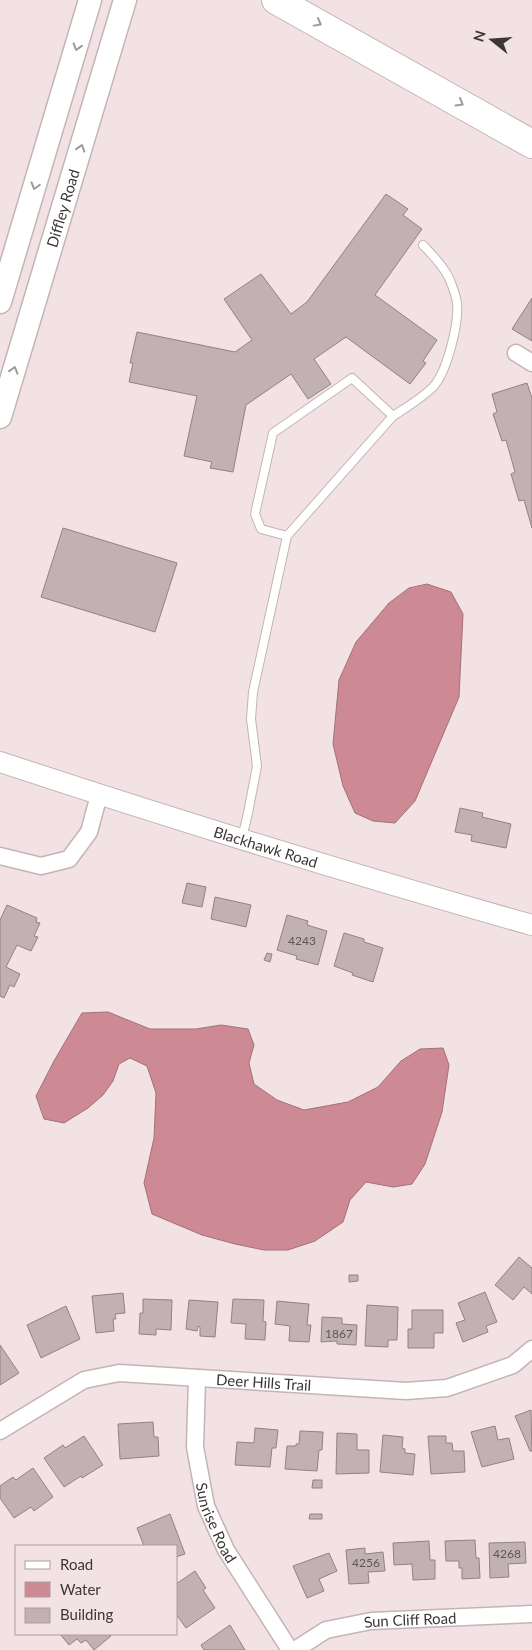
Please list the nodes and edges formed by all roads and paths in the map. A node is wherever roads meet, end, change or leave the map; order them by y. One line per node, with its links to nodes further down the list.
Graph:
1 (90, 0): 6 (main road, one-way to 6)
2 (125, 0): 11 (main road, Diffley Road, one-way to 2)
3 (276, 0): 4 (highway, one-way to 4)
4 (532, 144)
5 (423, 245): 10 (lane)
6 (7, 258): 7 (main road)
7 (0, 302)
8 (516, 353): 9 (street)
9 (532, 363)
10 (393, 416): 12 (lane); 12 (lane)
11 (0, 417)
12 (287, 536): 15 (lane)
13 (0, 762): 14 (street, Blackhawk Road)
14 (99, 794): 15 (street, Blackhawk Road); 16 (street)
15 (242, 838): 17 (street, Blackhawk Road)
16 (0, 856)
17 (532, 925)
18 (532, 1350): 19 (street, Deer Hills Trail)
19 (198, 1378): 20 (street, Deer Hills Trail); 22 (street, Sunrise Road)
20 (0, 1432)
21 (532, 1614): 23 (street, Sun Cliff Road)
22 (290, 1650)
23 (295, 1650)

